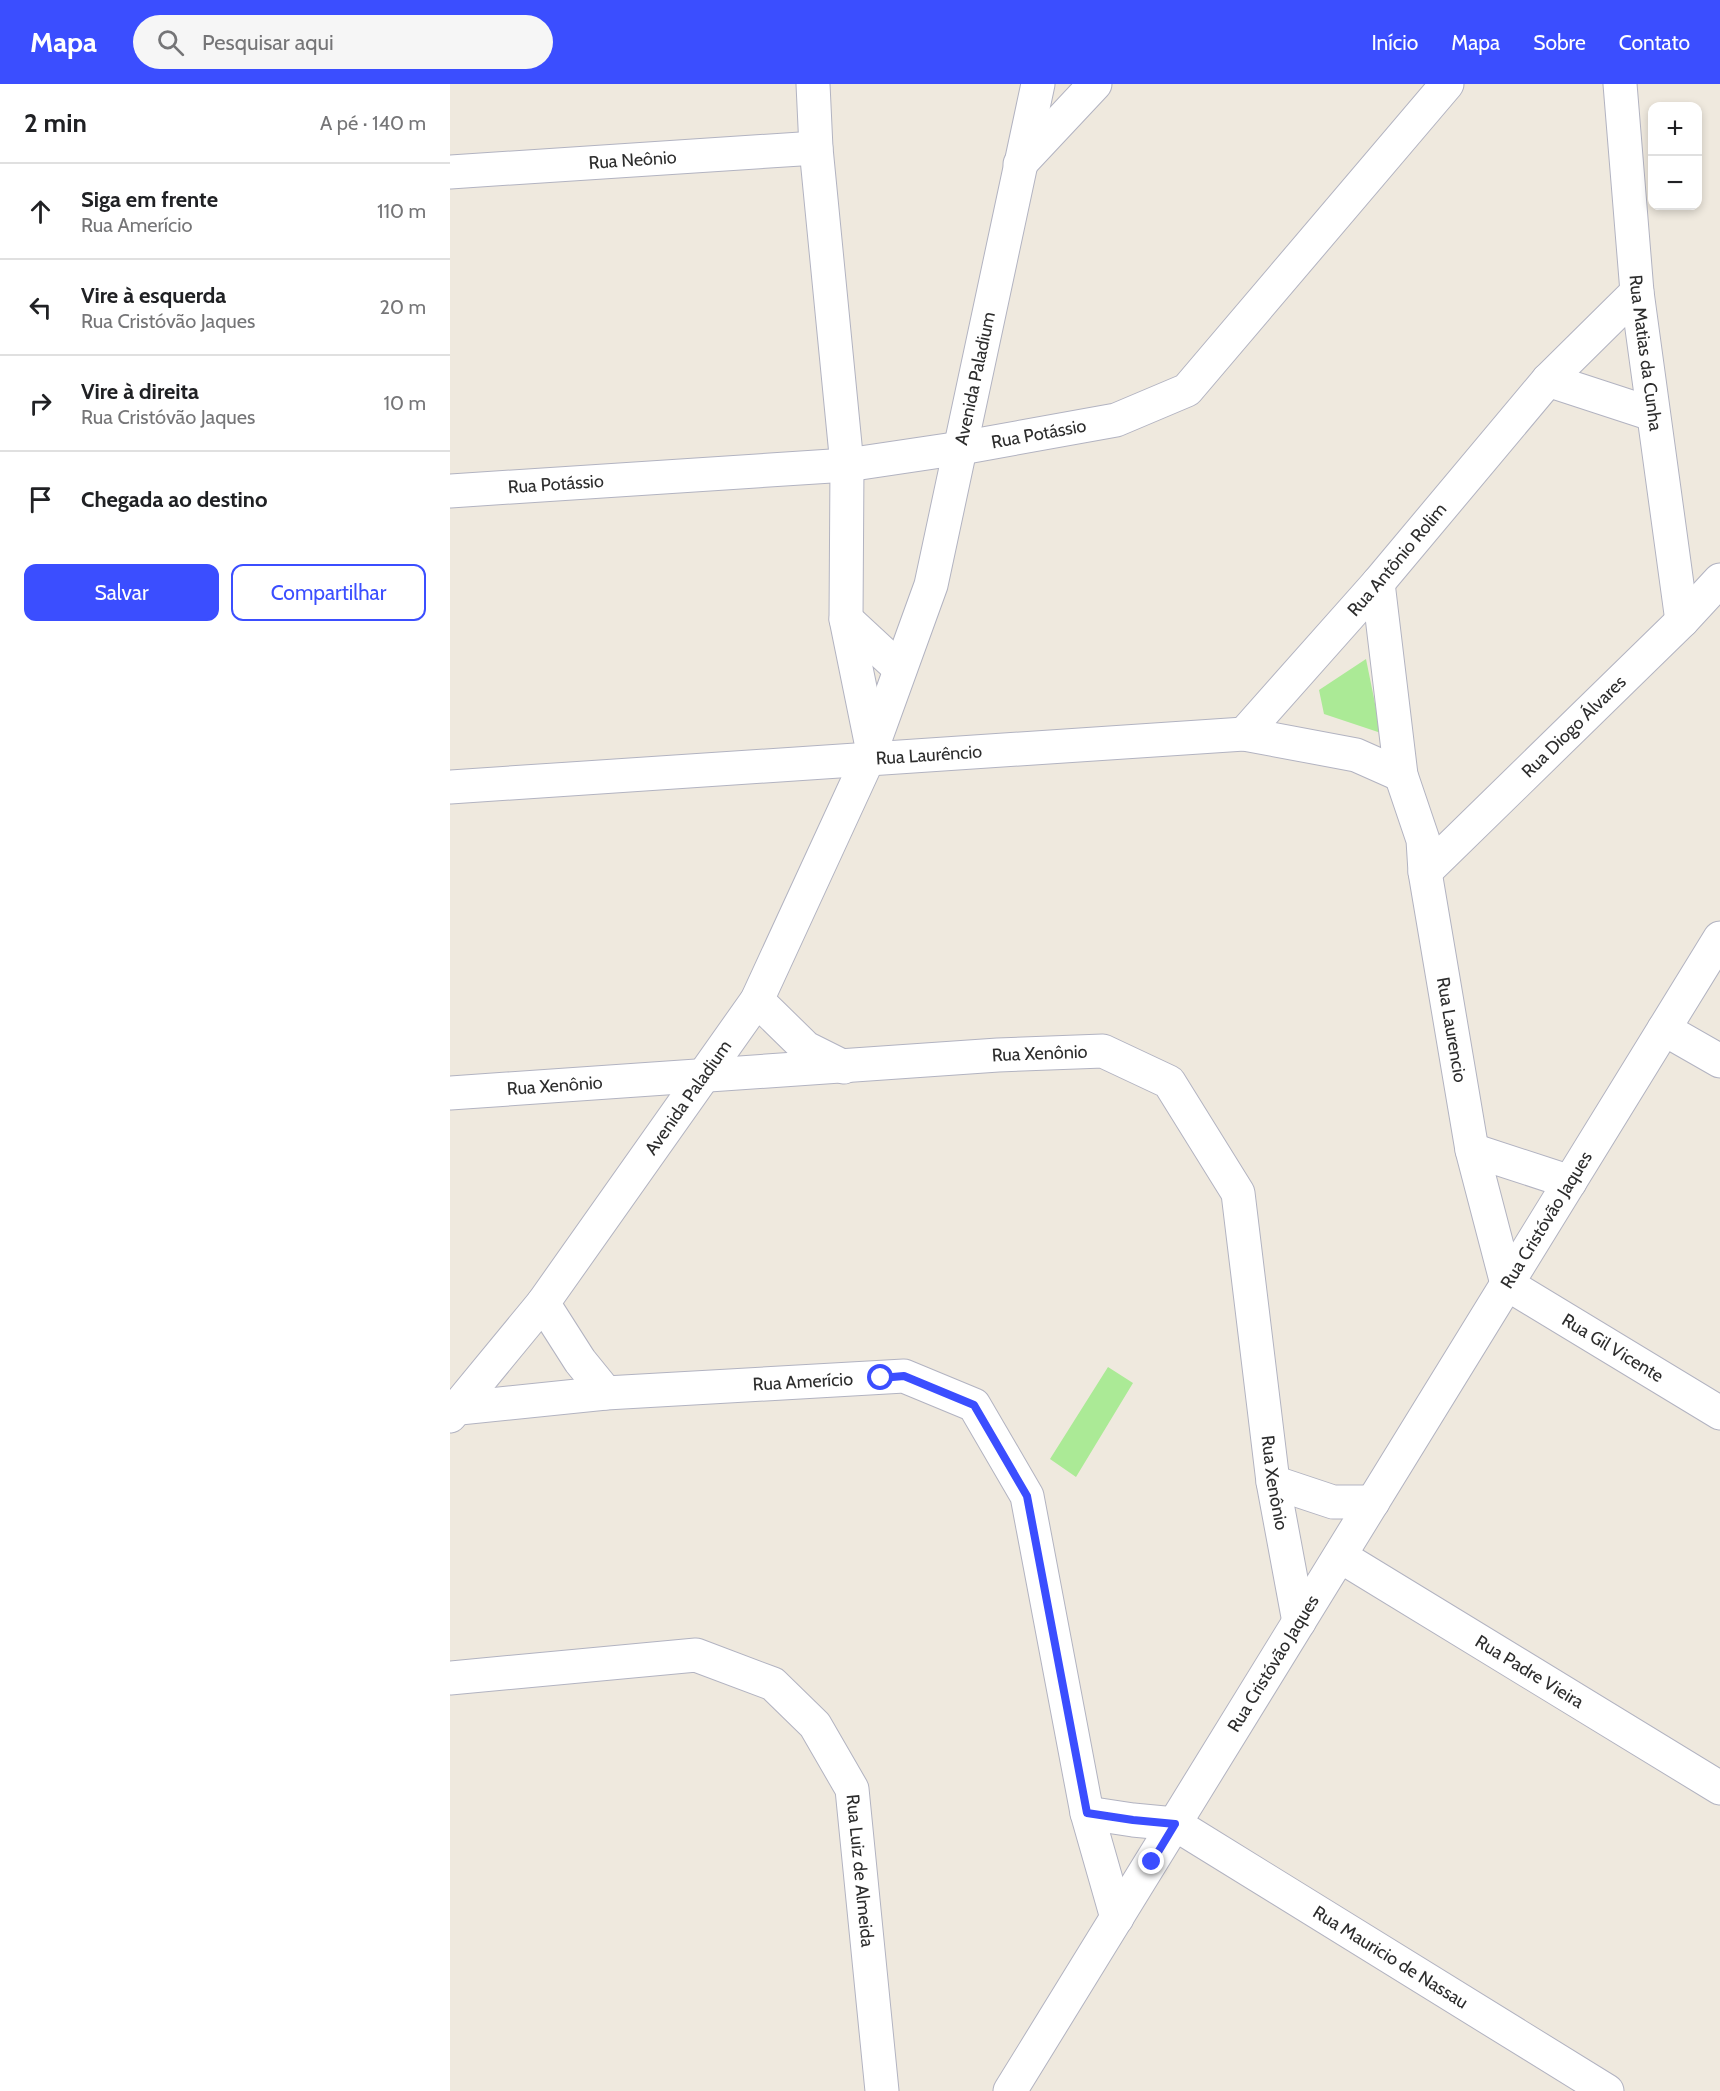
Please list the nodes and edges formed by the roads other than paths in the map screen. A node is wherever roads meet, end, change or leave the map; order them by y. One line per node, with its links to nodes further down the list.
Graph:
1 (813, 84): 6 (street)
2 (1038, 84): 7 (street, Avenida Paladium)
3 (1095, 84): 7 (street)
4 (1447, 84): 12 (street, Rua Potássio)
5 (1620, 84): 9 (street, Rua Matias da Cunha)
6 (816, 148): 8 (street, Rua Neônio); 13 (street)
7 (1020, 164): 12 (street, Avenida Paladium)
8 (450, 172)
9 (1637, 292): 10 (street, Rua Antônio Rolim); 11 (street, Rua Matias da Cunha)
10 (1548, 380): 11 (street); 16 (street, Rua Antônio Rolim)
11 (1652, 414): 18 (street, Rua Matias da Cunha)
12 (961, 448): 13 (street, Rua Potássio); 19 (street, Avenida Paladium)
13 (847, 465): 14 (street, Rua Potássio); 17 (street)
14 (450, 491)
15 (1720, 580): 18 (street, Rua Diogo Álvares)
16 (1378, 584): 20 (street, Rua Antônio Rolim); 22 (street, Rua Laurencio)
17 (846, 619): 19 (street); 21 (street)
18 (1682, 621): 24 (street, Rua Diogo Álvares)
19 (900, 669): 21 (street, Avenida Paladium)
20 (1244, 734): 21 (street, Rua Laurêncio); 22 (street, Rua Laurêncio)
21 (870, 753): 23 (street, Rua Laurêncio); 26 (street, Avenida Paladium)
22 (1401, 775): 24 (street, Rua Laurencio)
23 (450, 787)
24 (1425, 872): 32 (street, Rua Laurencio)
25 (1720, 938): 27 (street, Rua Cristóvão Jaques)
26 (757, 1000): 29 (street); 30 (street, Avenida Paladium)
27 (1664, 1029): 28 (street); 33 (street, Rua Cristóvão Jaques)
28 (1720, 1061)
29 (843, 1067): 30 (street, Rua Xenônio); 39 (street, Rua Xenônio)
30 (703, 1076): 31 (street, Rua Xenônio); 35 (street, Avenida Paladium)
31 (450, 1094)
32 (1472, 1150): 33 (street); 34 (street, Rua Laurencio)
33 (1570, 1182): 34 (street, Rua Cristóvão Jaques)
34 (1507, 1284): 38 (street, Rua Gil Vicente); 40 (street, Rua Cristóvão Jaques)
35 (543, 1303): 36 (street); 37 (street, Avenida Paladium)
36 (606, 1393): 37 (street, Rua Amerício); 45 (street, Rua Amerício)
37 (452, 1411)
38 (1720, 1413)
39 (1273, 1482): 40 (street); 42 (street, Rua Xenônio)
40 (1372, 1502): 41 (street, Rua Cristóvão Jaques)
41 (1340, 1556): 42 (street, Rua Cristóvão Jaques); 44 (street, Rua Padre Vieira)
42 (1299, 1622): 46 (street, Rua Cristóvão Jaques)
43 (450, 1678): 49 (street, Rua Luiz de Almeida)
44 (1720, 1788)
45 (1087, 1813): 46 (street); 47 (street, Rua Amerício)
46 (1175, 1824): 47 (street, Rua Cristóvão Jaques); 50 (street, Rua Mauricio de Nassau)
47 (1117, 1918): 48 (street, Rua Cristóvão Jaques)
48 (1013, 2089)
49 (882, 2091)
50 (1607, 2091)

